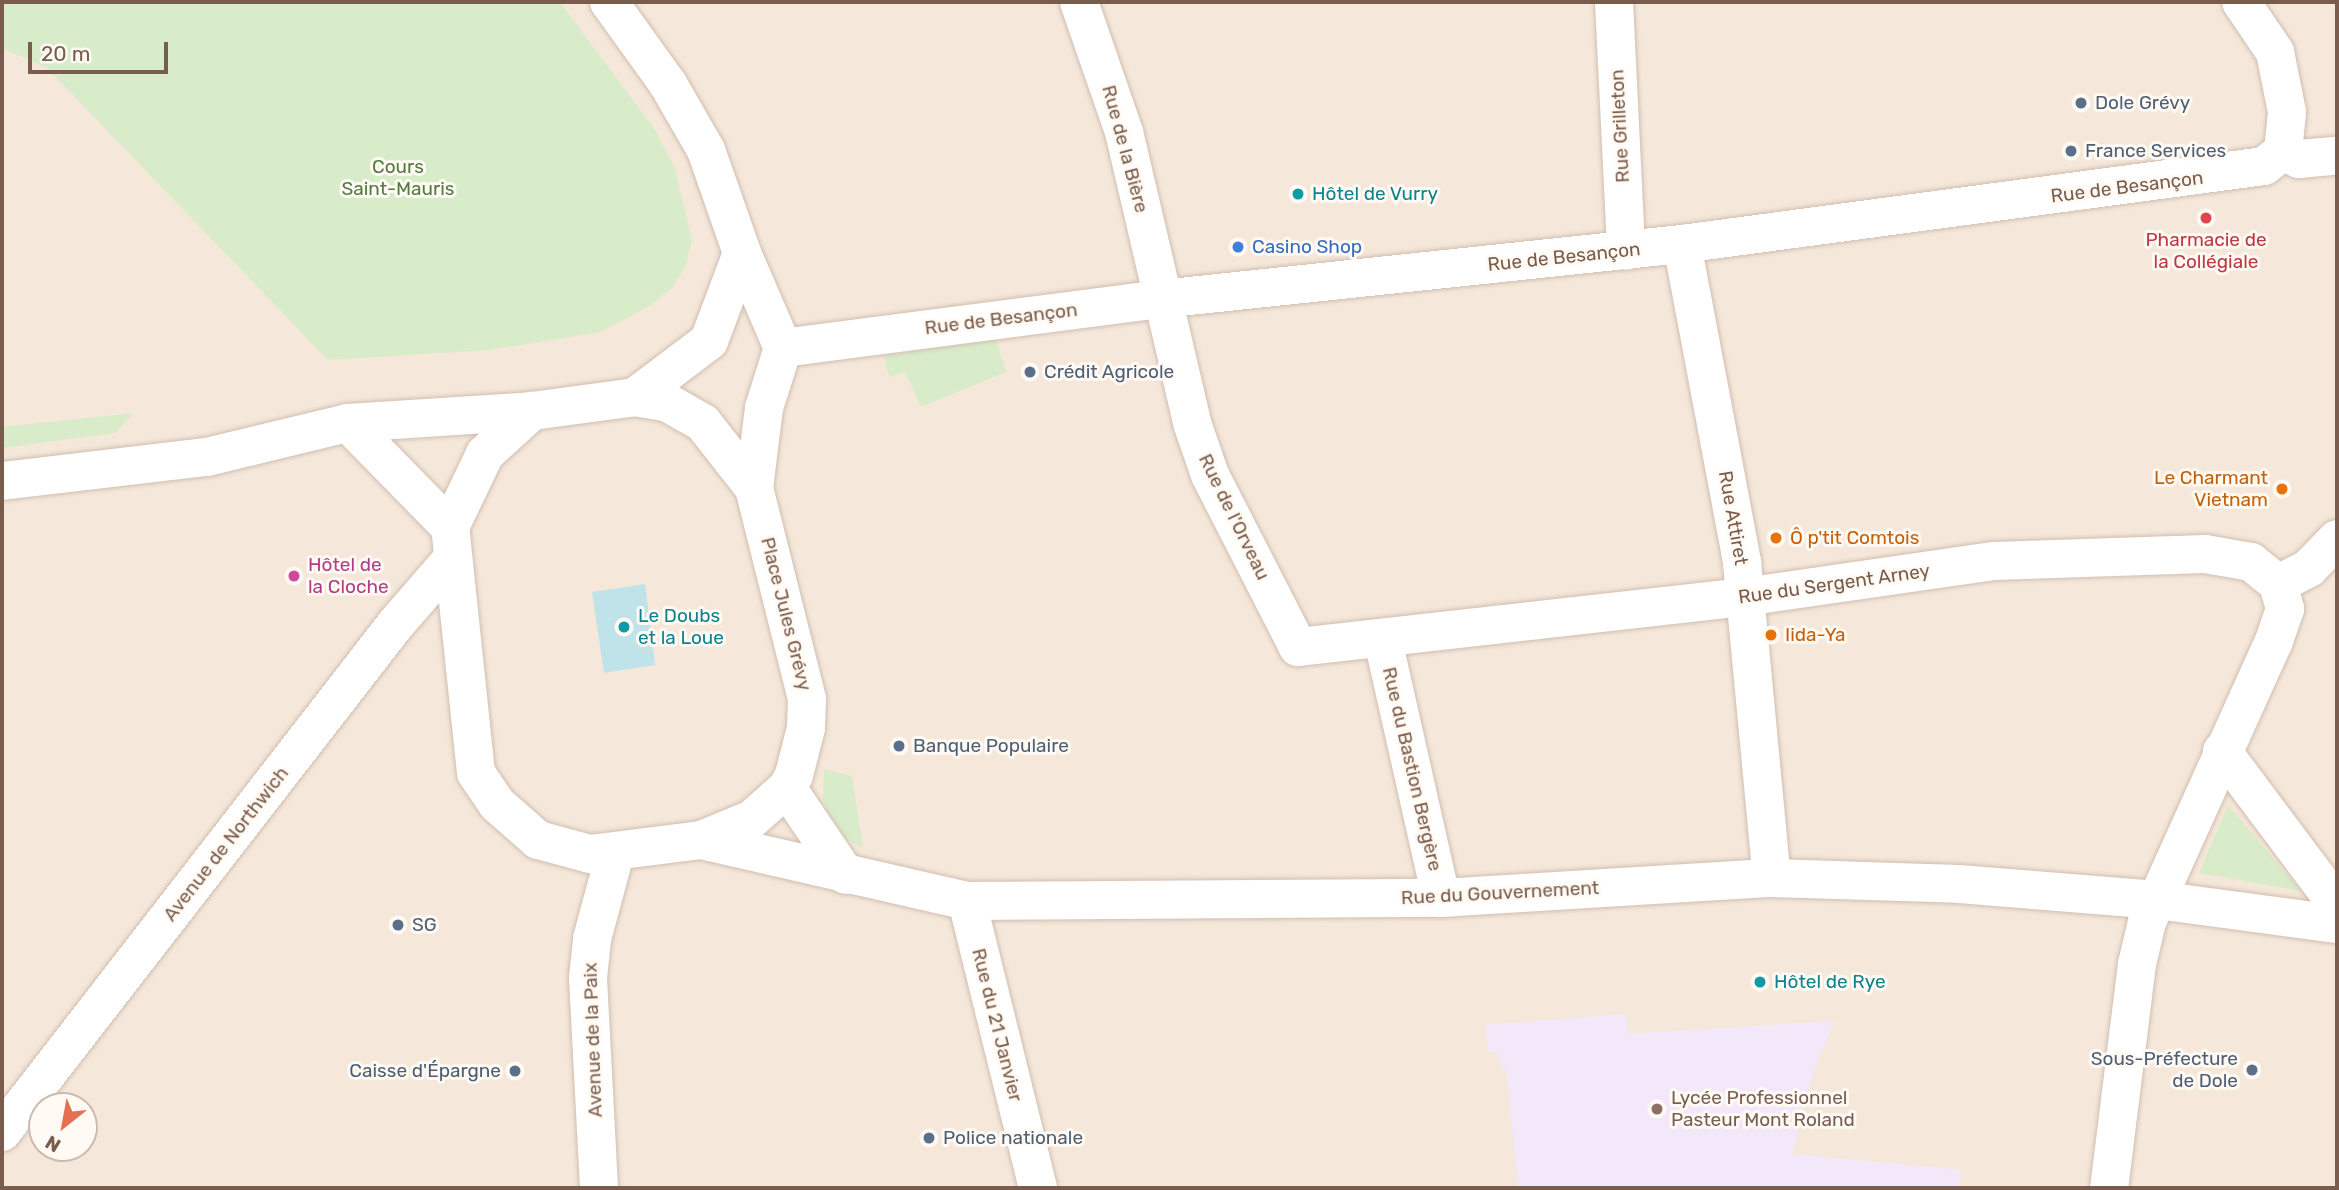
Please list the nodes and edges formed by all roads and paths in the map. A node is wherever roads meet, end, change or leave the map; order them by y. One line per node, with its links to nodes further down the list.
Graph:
1 (609, 2): 9 (street)
2 (1079, 2): 10 (street, Rue de la Bière)
3 (1614, 2): 8 (street, Rue Grilleton)
4 (2241, 2): 5 (street)
5 (2283, 150): 6 (street); 7 (street, Rue de Besançon)
6 (2337, 156)
7 (1682, 244): 8 (street, Rue de Besançon); 20 (street, Rue Attiret)
8 (1626, 251): 10 (street, Rue de Besançon)
9 (742, 253): 11 (street); 12 (street)
10 (1161, 299): 11 (street, Rue de Besançon); 21 (street, Rue de l'Orveau)
11 (783, 348): 16 (street)
12 (635, 397): 13 (street, Place Jules Grévy); 16 (street, Place Jules Grévy)
13 (532, 411): 14 (street, Place Jules Grévy); 18 (street)
14 (348, 423): 15 (street, Place Jules Grévy); 18 (street)
15 (2, 481)
16 (754, 488): 23 (street, Place Jules Grévy)
17 (2337, 539): 19 (street)
18 (452, 543): 25 (street, Place Jules Grévy); 33 (street, Avenue de Northwich)
19 (2278, 584): 20 (street, Rue du Sergent Arney); 22 (street)
20 (1744, 597): 21 (street, Rue du Sergent Arney); 27 (street, Rue Attiret)
21 (1383, 640): 28 (street, Rue du Bastion Bergère)
22 (2222, 751): 29 (street); 31 (street)
23 (786, 788): 24 (street, Place Jules Grévy); 26 (street)
24 (701, 840): 25 (street, Place Jules Grévy); 26 (street, Rue du Gouvernement)
25 (615, 853): 34 (street, Avenue de la Paix)
26 (846, 874): 30 (street, Rue du Gouvernement)
27 (1772, 878): 28 (street, Rue du Gouvernement); 29 (street, Rue du Gouvernement)
28 (1441, 898): 30 (street, Rue du Gouvernement)
29 (2157, 900): 32 (street, Rue du Gouvernement); 36 (street)
30 (967, 901): 35 (street, Rue du 21 Janvier)
31 (2337, 905)
32 (2337, 924)
33 (2, 1132)
34 (599, 1188)
35 (1038, 1188)
36 (2109, 1188)

